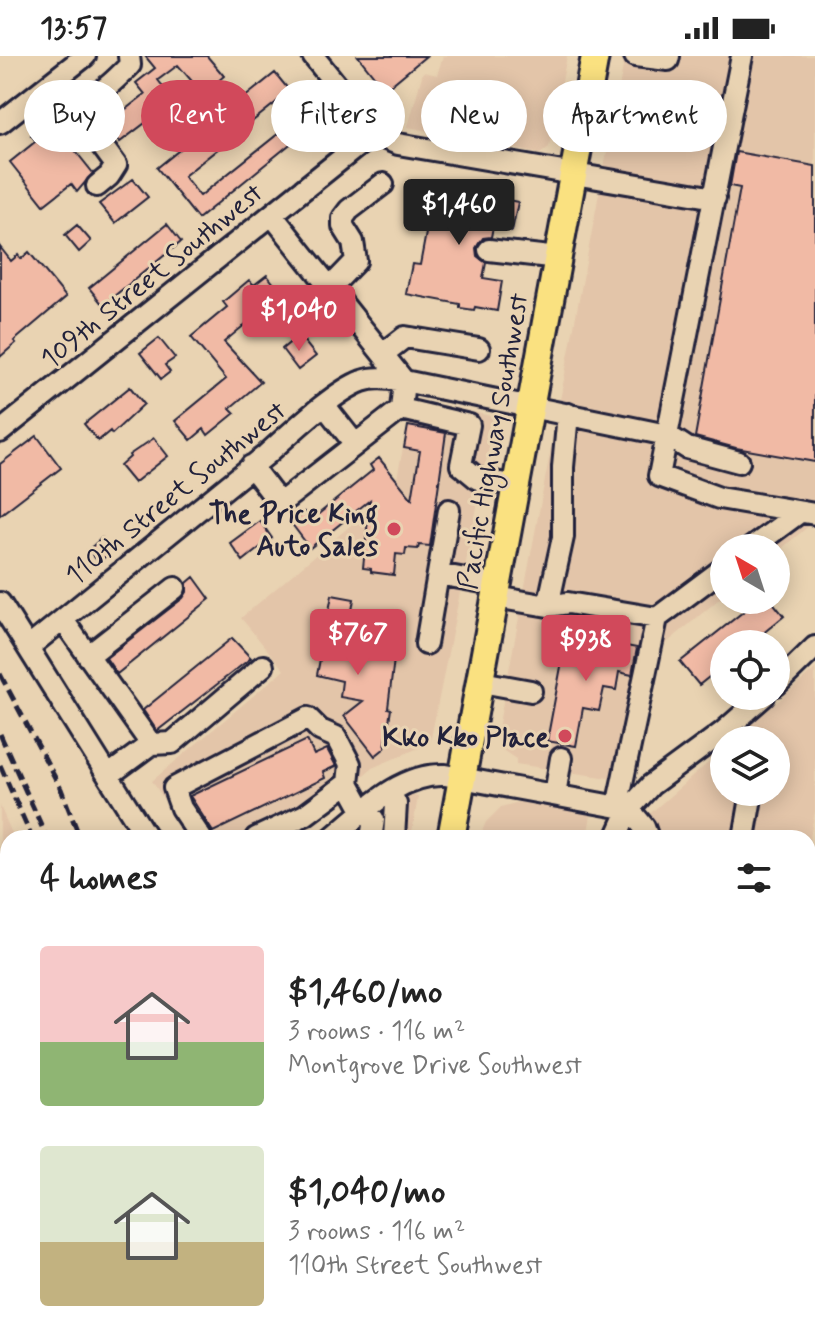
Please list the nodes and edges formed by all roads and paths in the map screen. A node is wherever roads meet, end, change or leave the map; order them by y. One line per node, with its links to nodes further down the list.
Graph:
1 (85, 56): 8 (street)
2 (129, 56): 9 (street)
3 (313, 56): 10 (street)
4 (595, 56): 16 (main road, Pacific Highway Southwest)
5 (635, 56): 6 (street)
6 (669, 56)
7 (742, 56): 19 (street)
8 (55, 80)
9 (113, 80)
10 (333, 80)
11 (24, 104): 12 (street)
12 (0, 123)
13 (405, 146): 16 (street)
14 (106, 152): 18 (street)
15 (350, 152): 20 (street, 109th Street Southwest)
16 (573, 175): 19 (street); 22 (main road, Pacific Highway Southwest)
17 (383, 184): 23 (street)
18 (97, 186)
19 (715, 198): 34 (street)
20 (272, 215): 23 (street); 33 (street, 109th Street Southwest)
21 (489, 250): 22 (street)
22 (558, 258): 29 (main road, Pacific Highway Southwest)
23 (330, 288): 25 (street)
24 (479, 349): 25 (street)
25 (383, 354): 26 (street)
26 (404, 381): 27 (street, 110th Street Southwest); 28 (street, 110th Street Southwest); 30 (street)
27 (452, 390): 29 (street, 110th Street Southwest); 32 (street)
28 (325, 406): 35 (street); 37 (street, 110th Street Southwest)
29 (532, 406): 31 (street, 110th Street Southwest); 38 (main road, Pacific Highway Southwest)
30 (401, 409): 32 (street); 35 (street)
31 (568, 414): 34 (street, 110th Street Southwest); 47 (street)
32 (445, 419): 38 (street)
33 (0, 432)
34 (667, 435): 36 (street, 110th Street Southwest); 40 (street)
35 (355, 444): 37 (street)
36 (739, 462)
37 (251, 466): 49 (street, 110th Street Southwest)
38 (517, 486): 45 (main road, Pacific Highway Southwest)
39 (449, 510): 42 (street)
40 (808, 513): 41 (street)
41 (774, 534)
42 (438, 574): 45 (street); 50 (street)
43 (710, 578): 48 (street)
44 (175, 588): 53 (street)
45 (498, 591): 47 (street); 56 (main road, Pacific Highway Southwest)
46 (0, 603): 51 (street)
47 (548, 606): 48 (street)
48 (657, 618): 69 (street)
49 (63, 620): 51 (street, 110th Street Southwest); 53 (street)
50 (426, 644)
51 (29, 647): 63 (street)
52 (815, 647): 55 (street)
53 (88, 656): 60 (street)
54 (263, 666): 60 (street)
55 (790, 671)
56 (481, 682): 57 (street); 64 (main road, Pacific Highway Southwest)
57 (531, 691)
58 (753, 710): 59 (street)
59 (740, 726)
60 (151, 744): 63 (street)
61 (710, 749): 69 (street)
62 (561, 758): 67 (street)
63 (109, 775): 71 (street)
64 (463, 778): 66 (street); 67 (street); 77 (main road, Pacific Highway Southwest)
65 (348, 783): 70 (street); 72 (street); 73 (street)
66 (390, 792): 70 (street); 76 (street)
67 (555, 795): 69 (street)
68 (750, 806): 80 (street)
69 (623, 808): 78 (street); 79 (street)
70 (366, 811): 74 (street); 75 (street)
71 (142, 830)
72 (196, 830)
73 (273, 830)
74 (342, 830)
75 (372, 830)
76 (394, 830)
77 (453, 830)
78 (618, 830)
79 (645, 830)
80 (745, 830)

